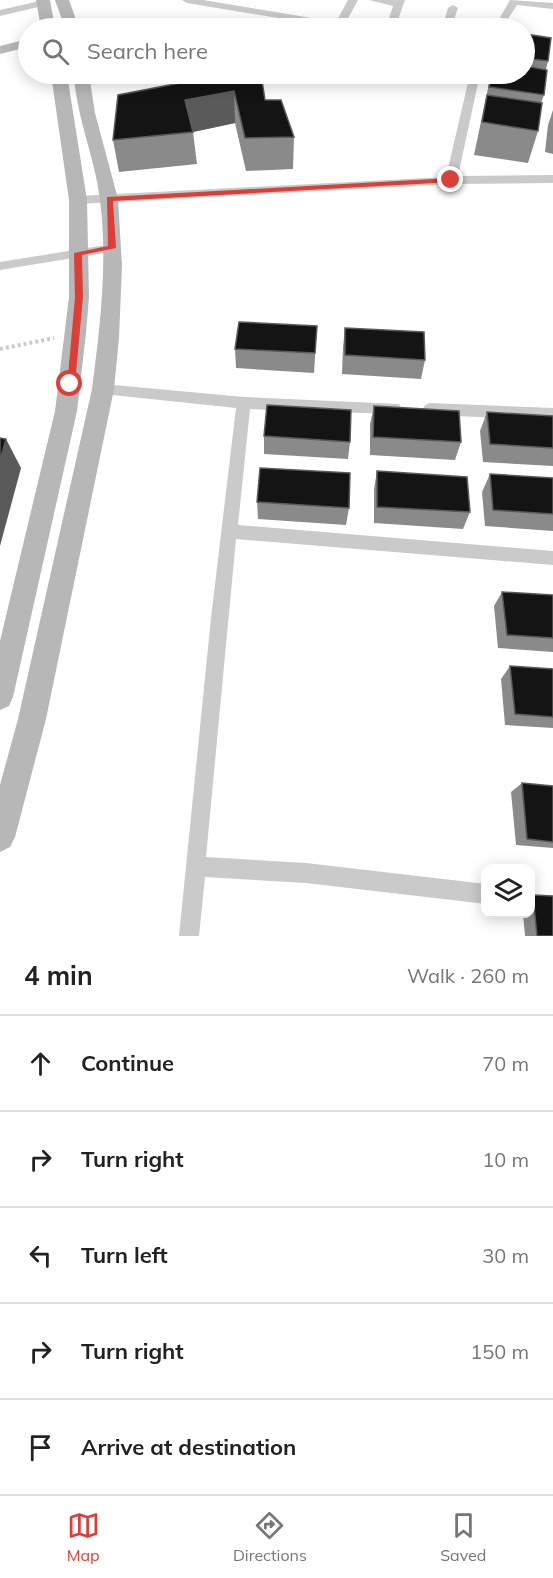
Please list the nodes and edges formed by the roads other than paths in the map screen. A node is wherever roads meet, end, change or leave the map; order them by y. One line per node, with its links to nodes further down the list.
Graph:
1 (62, 0): 12 (main road)
2 (188, 0): 13 (street)
3 (353, 0): 14 (street)
4 (374, 0): 7 (street)
5 (44, 1): 10 (street); 11 (main road)
6 (514, 1): 8 (street); 17 (street)
7 (399, 2): 15 (street)
8 (553, 6)
9 (453, 9): 16 (street)
10 (0, 13)
11 (47, 18)
12 (68, 18)
13 (293, 18)
14 (343, 18)
15 (394, 18)
16 (450, 18)
17 (504, 18)
18 (18, 46): 19 (main road)
19 (0, 50)
20 (61, 84): 26 (main road)
21 (83, 84): 25 (main road)
22 (473, 84): 24 (street)
23 (553, 179): 24 (street)
24 (451, 180): 25 (street)
25 (109, 199): 26 (street); 27 (main road)
26 (78, 200): 28 (main road)
27 (112, 248): 28 (street); 30 (main road)
28 (78, 253): 29 (street); 35 (main road)
29 (0, 266)
30 (103, 389): 31 (street); 36 (main road)
31 (244, 403): 32 (street); 33 (street)
32 (553, 414)
33 (229, 531): 34 (street); 37 (street)
34 (553, 558)
35 (0, 696)
36 (0, 837)
37 (196, 866): 38 (street); 39 (street)
38 (481, 893)
39 (189, 936)

